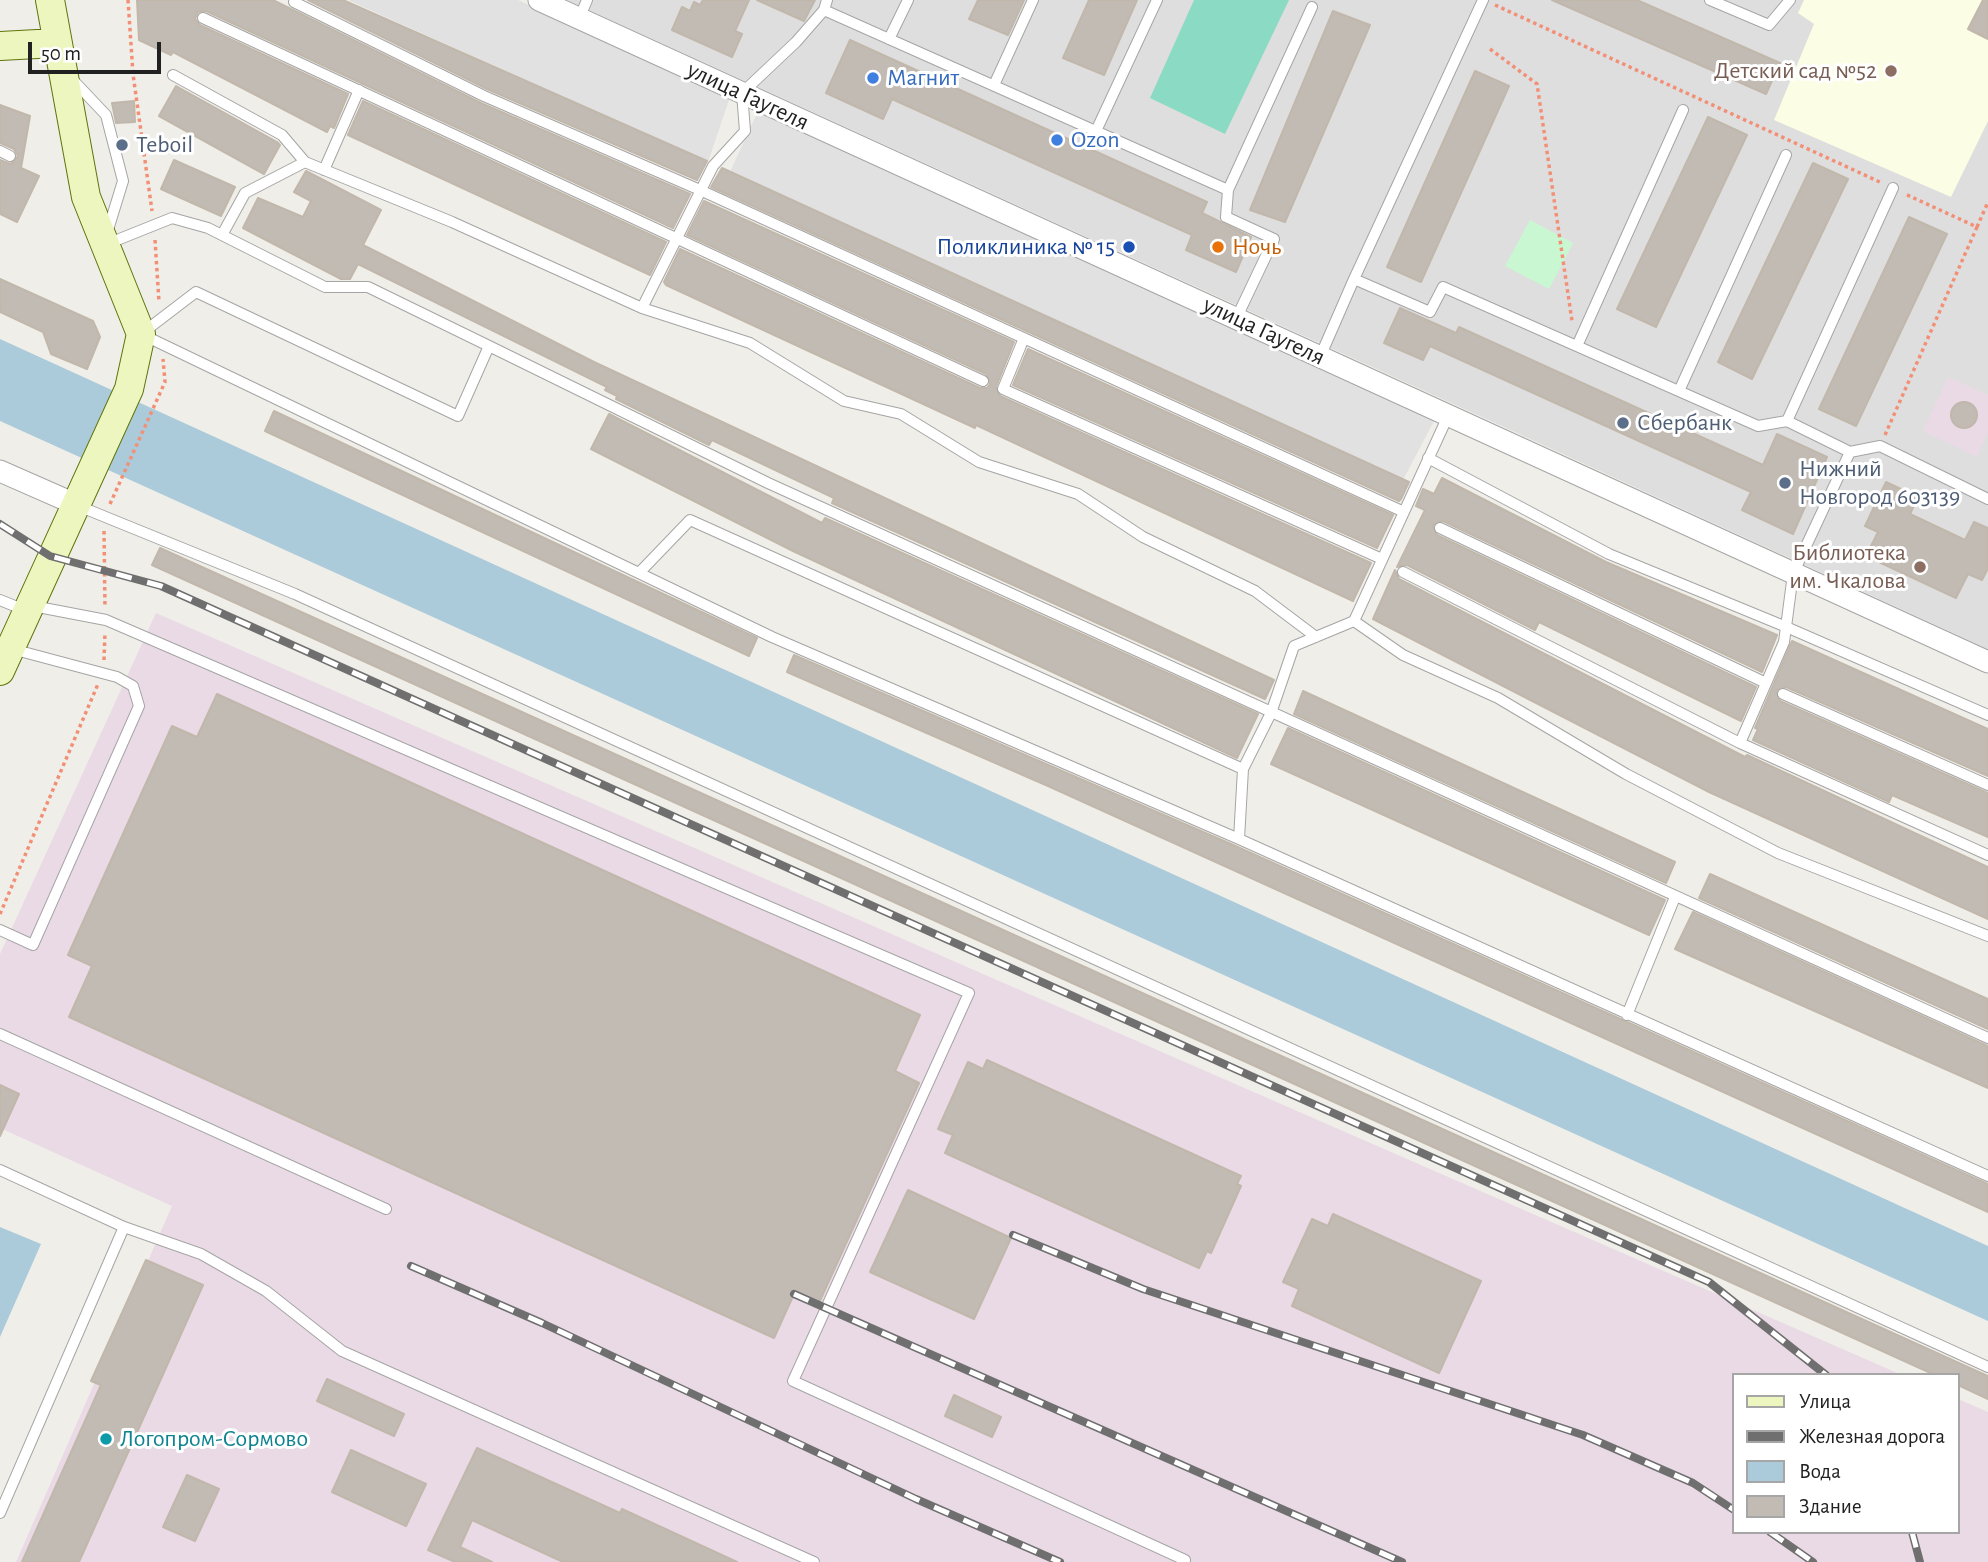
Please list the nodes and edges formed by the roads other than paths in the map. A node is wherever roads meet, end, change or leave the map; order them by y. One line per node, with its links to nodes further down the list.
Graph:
1 (50, 0): 16 (street)
2 (539, 0): 12 (street, улица Гаугеля)
3 (908, 0): 14 (lane)
4 (1033, 0): 18 (lane)
5 (1157, 0): 22 (lane)
6 (1483, 0): 32 (lane)
7 (1710, 0): 8 (lane)
8 (1790, 0)
9 (294, 2): 27 (lane)
10 (826, 5): 14 (lane); 20 (lane)
11 (1312, 7): 28 (lane)
12 (583, 9): 20 (street, улица Гаугеля)
13 (203, 18): 19 (lane)
14 (889, 39): 18 (lane)
15 (0, 46): 16 (street)
16 (58, 55): 31 (street); 31 (lane)
17 (173, 75): 24 (lane)
18 (994, 85): 22 (lane)
19 (359, 90): 25 (lane); 30 (lane)
20 (742, 93): 27 (lane); 34 (street, улица Гаугеля)
21 (1683, 110): 38 (lane)
22 (1096, 131): 28 (lane)
23 (1786, 155): 41 (lane)
24 (305, 162): 25 (lane); 29 (lane)
25 (324, 170): 33 (lane)
26 (1893, 188): 43 (lane)
27 (700, 190): 30 (lane); 36 (lane)
28 (1228, 190): 34 (lane)
29 (222, 235): 31 (lane); 37 (lane)
30 (677, 238): 33 (lane); 40 (lane)
31 (103, 245): 35 (street)
32 (1354, 279): 38 (lane); 39 (lane)
33 (642, 308): 59 (lane)
34 (1236, 318): 39 (street, улица Гаугеля)
35 (154, 332): 37 (lane); 47 (street); 53 (lane)
36 (1024, 338): 49 (lane); 51 (lane)
37 (488, 346): 64 (lane)
38 (1577, 346): 41 (lane)
39 (1320, 357): 42 (street, улица Гаугеля)
40 (983, 381)
41 (1679, 391): 43 (lane)
42 (1448, 416): 45 (lane); 54 (street, улица Гаугеля)
43 (1787, 421): 44 (lane)
44 (1850, 452): 48 (lane); 54 (lane)
45 (1428, 458): 49 (lane); 58 (lane)
46 (0, 471): 47 (street)
47 (80, 496): 56 (street); 81 (lane)
48 (1988, 499)
49 (1404, 512): 51 (lane)
50 (1440, 528): 62 (lane)
51 (1382, 559): 57 (lane)
52 (1403, 572): 66 (lane)
53 (639, 573): 67 (lane); 69 (lane)
54 (1793, 574): 58 (lane); 60 (street, улица Гаугеля)
55 (0, 600): 56 (lane)
56 (29, 608): 61 (street); 84 (lane)
57 (1354, 621): 59 (lane); 73 (lane)
58 (1784, 626): 62 (lane); 65 (lane)
59 (1316, 637): 64 (lane)
60 (1988, 661)
61 (3, 664): 72 (lane)
62 (1766, 683): 66 (lane)
63 (1783, 694): 68 (lane)
64 (1271, 712): 67 (lane); 71 (lane)
65 (1988, 715)
66 (1740, 743): 70 (lane)
67 (1243, 769): 69 (lane)
68 (1988, 785)
69 (1239, 839): 74 (lane)
70 (1988, 855)
71 (1675, 897): 74 (lane); 76 (lane)
72 (0, 930)
73 (1988, 936)
74 (1627, 1015): 78 (lane)
75 (0, 1034): 79 (lane)
76 (1988, 1038)
77 (0, 1170): 80 (lane)
78 (1988, 1177)
79 (386, 1209)
80 (124, 1227): 82 (lane); 83 (lane)
81 (1988, 1367)
82 (0, 1513)
83 (814, 1562)
84 (1184, 1562)

